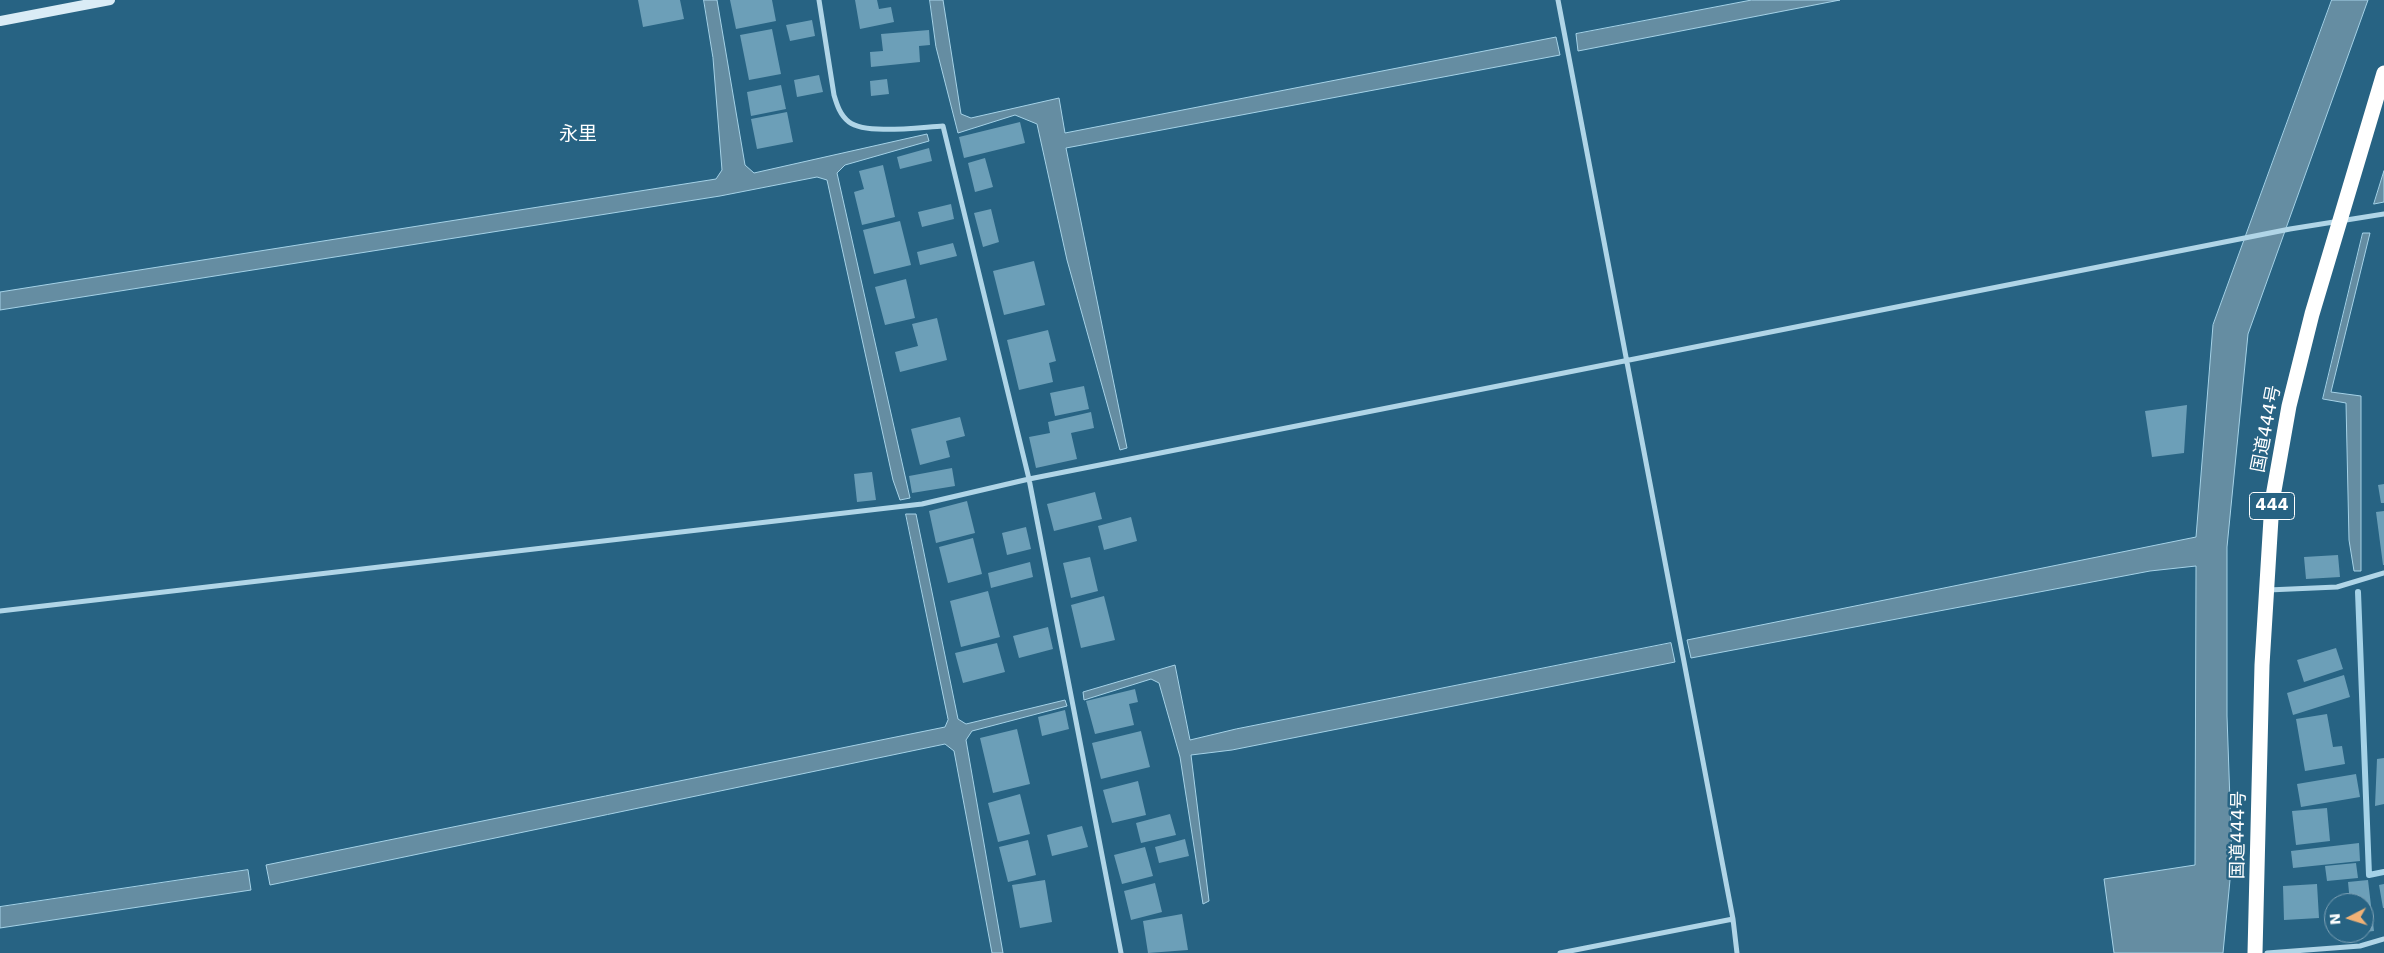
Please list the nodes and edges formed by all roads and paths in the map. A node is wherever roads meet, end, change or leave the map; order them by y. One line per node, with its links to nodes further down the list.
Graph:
1 (110, 0): 4 (street)
2 (819, 0): 9 (street)
3 (1558, 0): 8 (street)
4 (0, 21)
5 (2384, 73): 7 (highway, 国道444号 / 444)
6 (2384, 214): 7 (street)
7 (2340, 220): 8 (street); 11 (highway, 国道444号 / 444)
8 (1626, 360): 9 (street); 13 (street)
9 (1029, 479): 12 (street); 15 (street)
10 (2384, 573): 11 (street)
11 (2265, 590): 18 (highway, 国道444号 / 444)
12 (0, 611)
13 (1733, 919): 16 (street); 17 (street)
14 (2384, 939): 19 (street)
15 (1121, 953)
16 (1560, 953)
17 (1737, 953)
18 (2255, 953)
19 (2267, 953)

